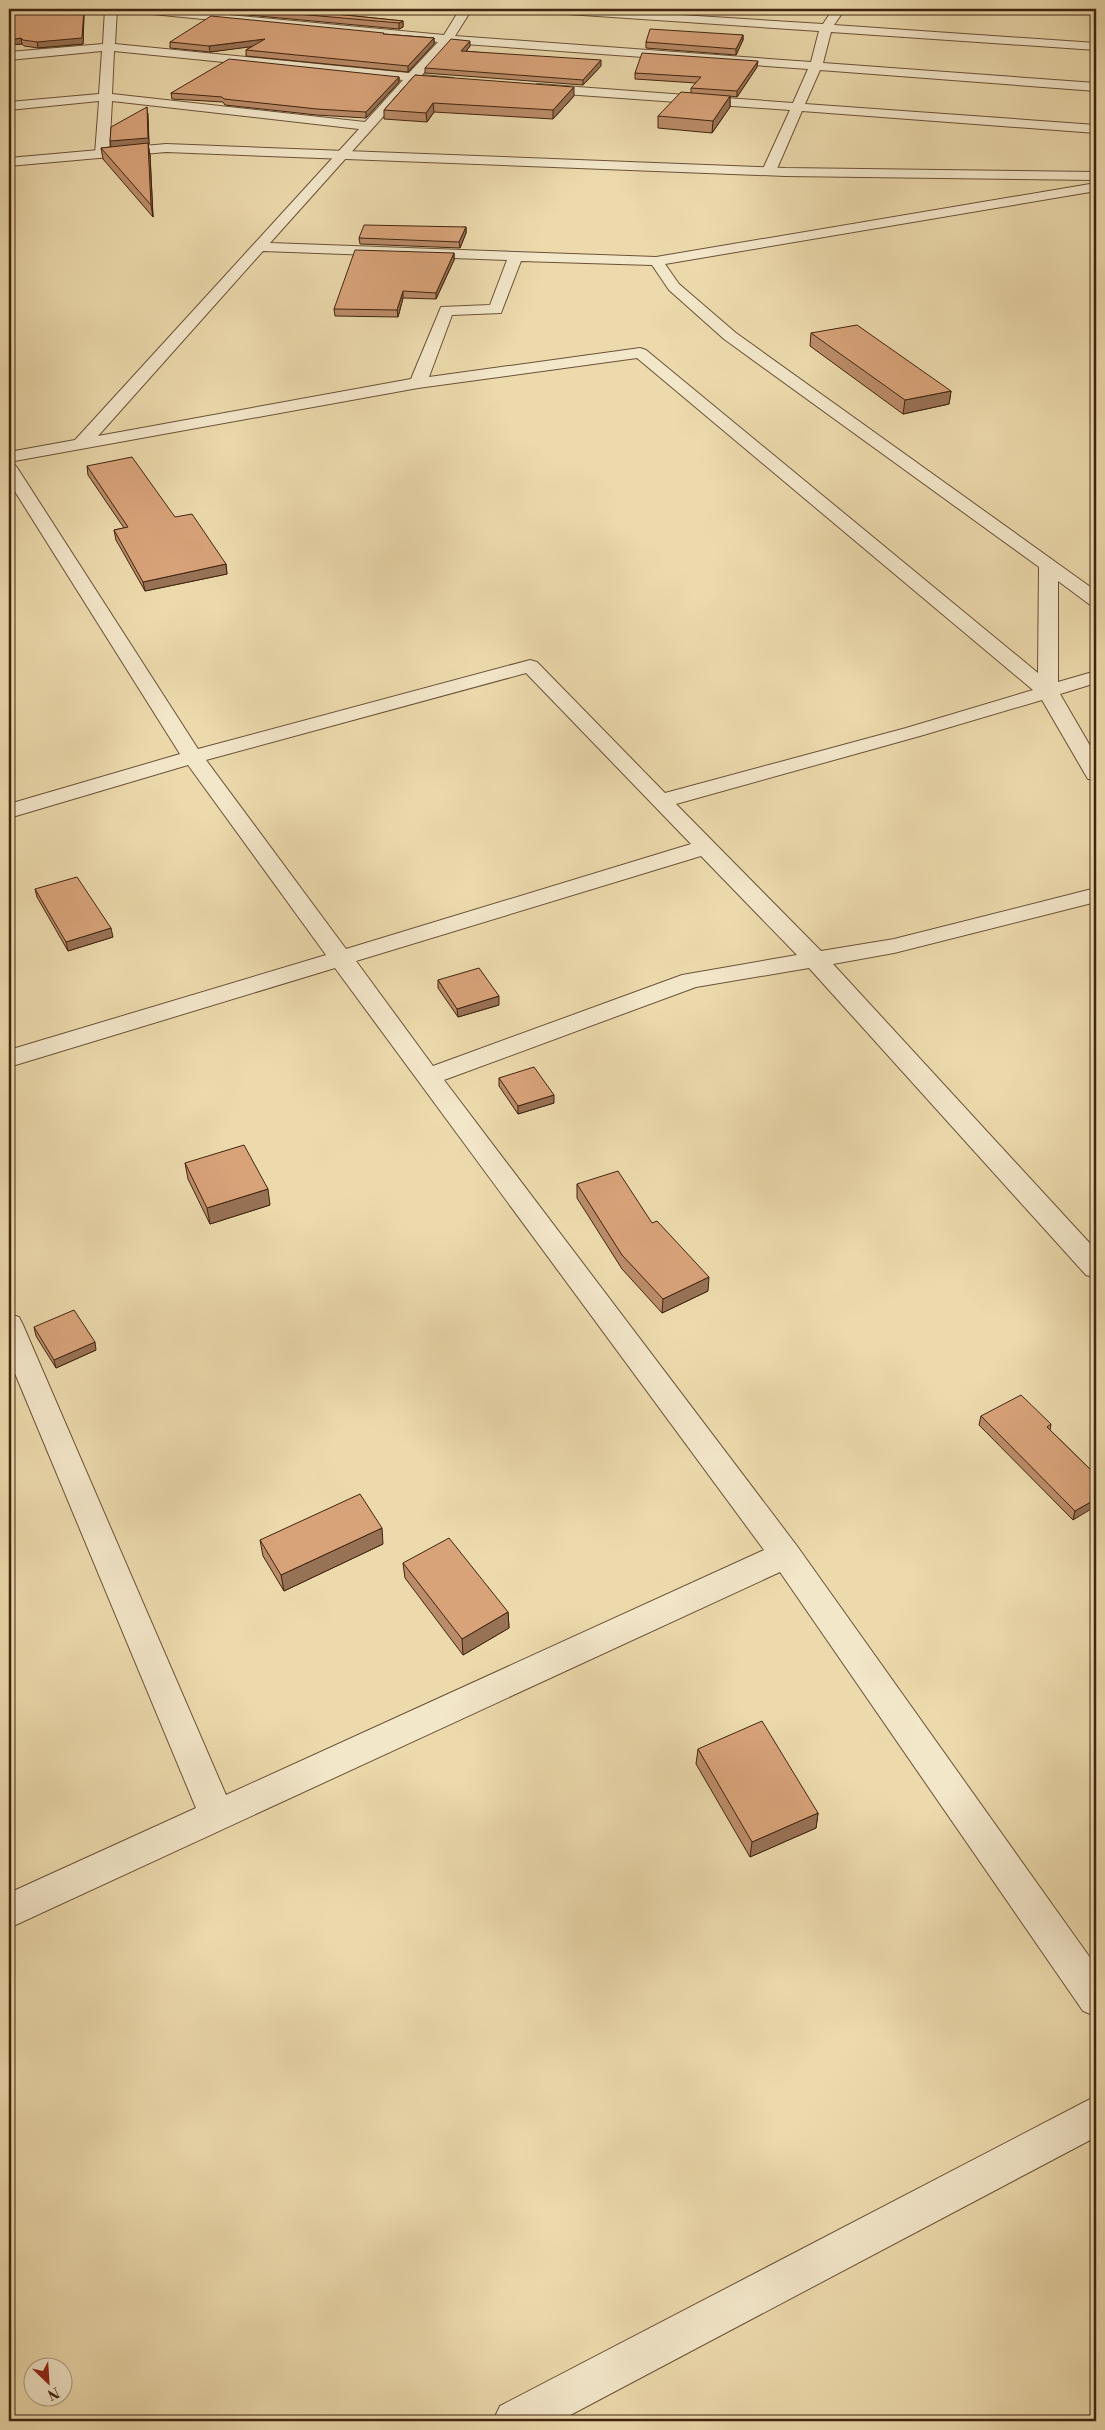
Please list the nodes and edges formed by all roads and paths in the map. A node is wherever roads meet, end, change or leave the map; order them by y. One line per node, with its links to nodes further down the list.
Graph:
1 (88, 9): 7 (street)
2 (111, 9): 10 (street)
3 (132, 9): 9 (street)
4 (466, 9): 9 (street)
5 (538, 9): 8 (street)
6 (839, 9): 8 (street)
7 (9, 16)
8 (826, 28): 11 (street); 13 (street)
9 (447, 38): 13 (street); 14 (street)
10 (108, 46): 12 (street); 14 (street); 18 (street)
11 (1096, 46)
12 (9, 56)
13 (816, 66): 17 (street); 20 (street)
14 (412, 78): 15 (street); 21 (street)
15 (462, 82)
16 (521, 86): 20 (street)
17 (1096, 87)
18 (105, 97): 19 (street); 21 (street); 24 (street)
19 (9, 106)
20 (798, 107): 22 (street); 26 (street)
21 (369, 126): 23 (street)
22 (1096, 128)
23 (345, 153): 24 (street); 26 (street); 29 (street)
24 (102, 154): 25 (street)
25 (9, 162)
26 (769, 171): 27 (street)
27 (1096, 176)
28 (1096, 187): 31 (street)
29 (260, 247): 30 (street); 33 (street)
30 (515, 257): 31 (street); 32 (street)
31 (656, 261): 36 (street)
32 (418, 383): 33 (street); 39 (street)
33 (80, 445): 34 (street)
34 (9, 457)
35 (9, 469): 40 (street)
36 (1048, 566): 37 (street); 39 (street)
37 (1096, 600)
38 (1096, 678): 39 (street)
39 (1048, 692): 41 (street); 42 (street)
40 (193, 757): 42 (street); 43 (street); 46 (street)
41 (1096, 774)
42 (661, 801): 44 (street)
43 (9, 811)
44 (706, 847): 46 (street); 47 (street)
45 (1096, 895): 47 (street)
46 (340, 957): 48 (street); 49 (street)
47 (815, 959): 49 (street); 50 (street)
48 (9, 1058)
49 (428, 1077): 52 (street)
50 (1096, 1268)
51 (9, 1325): 53 (street)
52 (786, 1555): 53 (street); 55 (street)
53 (217, 1816): 54 (street)
54 (9, 1911)
55 (1096, 1998)
56 (1096, 2116): 57 (street)
57 (515, 2421)

